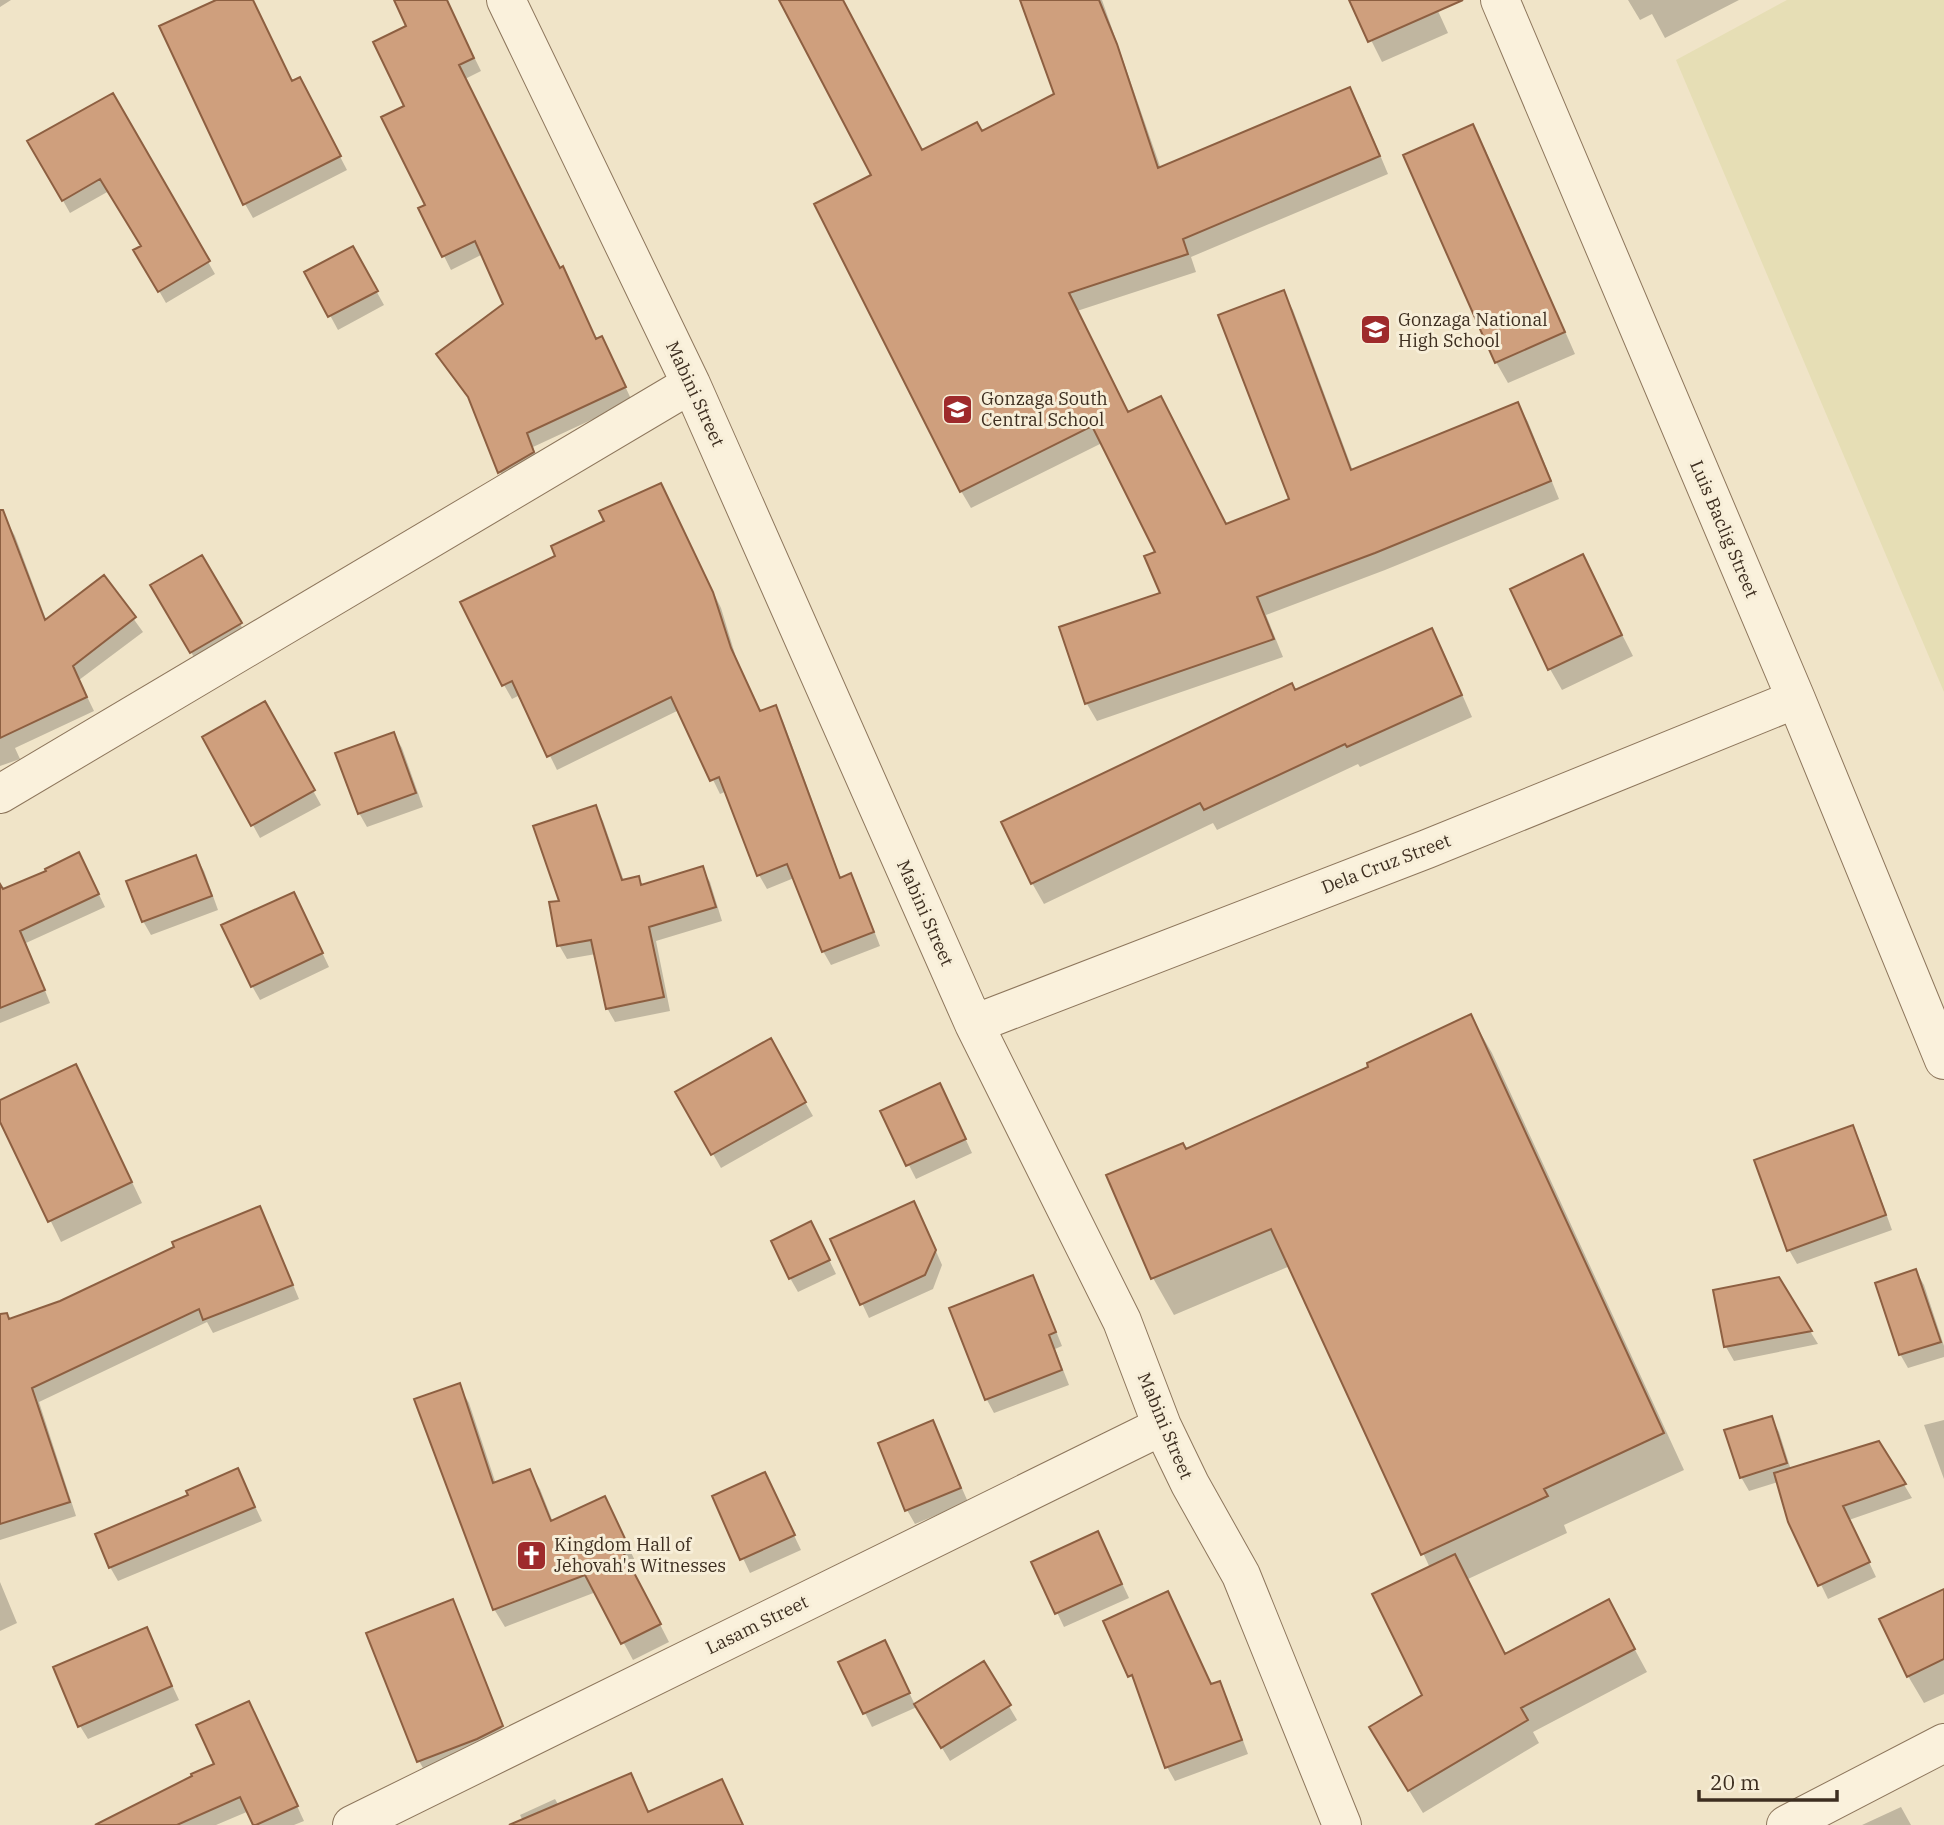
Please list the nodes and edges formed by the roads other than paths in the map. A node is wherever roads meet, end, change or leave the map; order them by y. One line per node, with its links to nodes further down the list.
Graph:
1 (506, 0): 3 (street, Mabini Street)
2 (1500, 0): 4 (street, Luis Baclig Street)
3 (691, 384): 5 (street); 6 (street, Mabini Street)
4 (1796, 699): 6 (street, Dela Cruz Street); 7 (street, Luis Baclig Street)
5 (0, 794)
6 (974, 1024): 8 (street, Mabini Street)
7 (1944, 1059)
8 (1162, 1426): 10 (street, Lasam Street); 11 (street, Mabini Street)
9 (1944, 1743): 12 (street)
10 (352, 1825)
11 (1342, 1825)
12 (1786, 1825)

